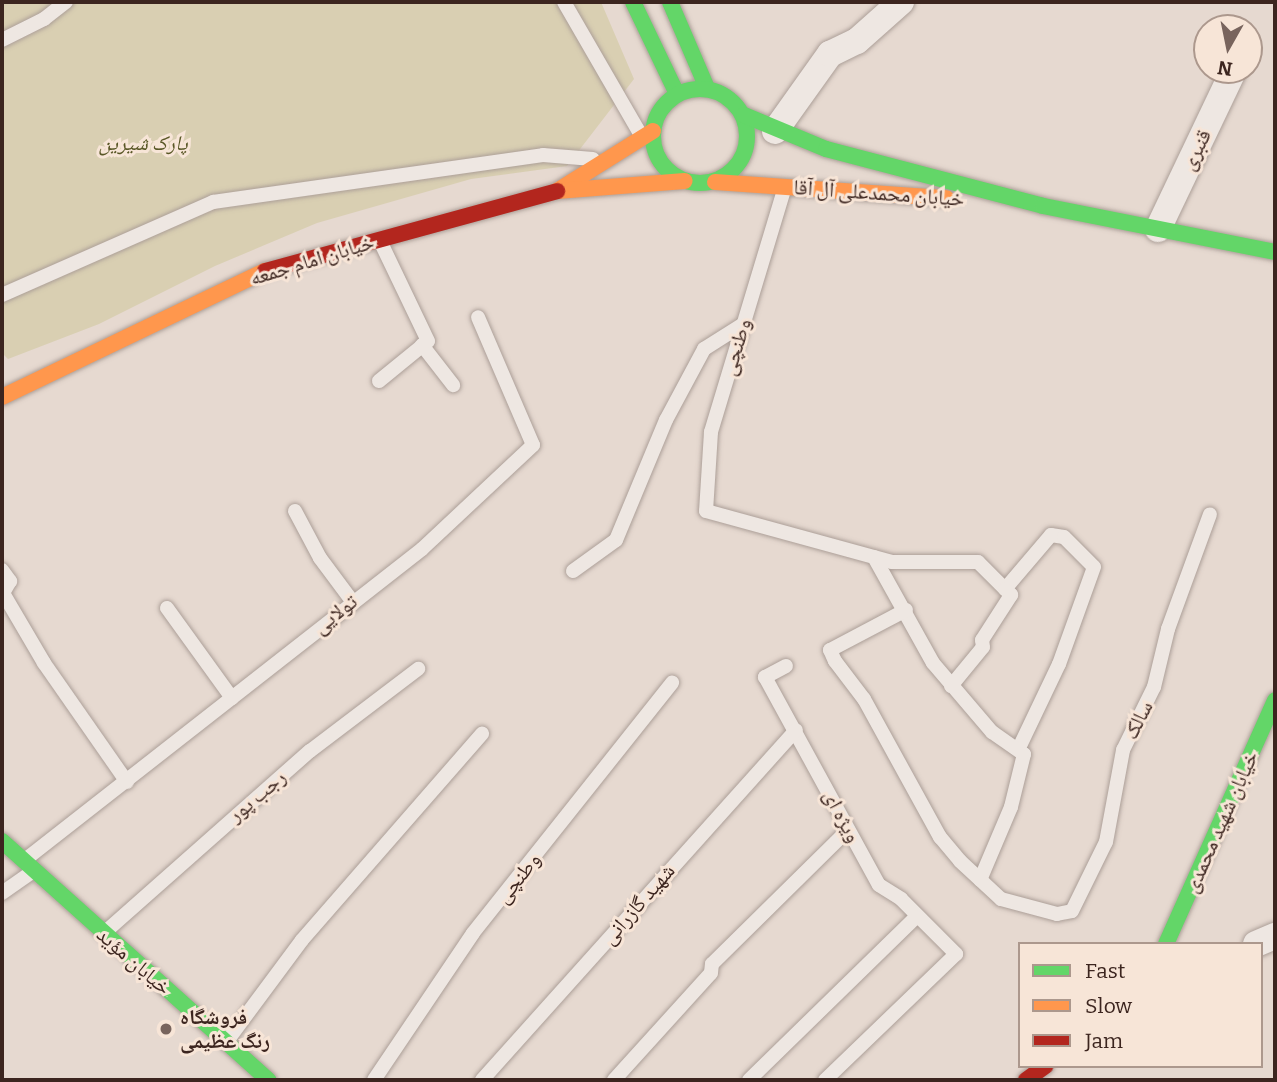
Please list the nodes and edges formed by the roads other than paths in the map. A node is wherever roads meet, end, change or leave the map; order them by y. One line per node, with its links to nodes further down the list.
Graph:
1 (66, 2): 6 (lane)
2 (564, 2): 12 (lane)
3 (633, 2): 9 (street)
4 (901, 2): 11 (street)
5 (680, 7): 8 (street)
6 (2, 40)
7 (1227, 84): 19 (street, قنبری)
8 (707, 88): 9 (street); 10 (street)
9 (677, 94): 12 (street)
10 (744, 115): 11 (street, خیابان محمدعلی آل آقا); 15 (street)
11 (775, 131): 18 (street, خیابان محمدعلی آل آقا)
12 (648, 135): 13 (street, خیابان امام جمعه); 14 (street)
13 (608, 160): 17 (street, خیابان امام جمعه); 22 (lane)
14 (685, 181): 15 (street); 17 (street, خیابان امام جمعه)
15 (715, 182): 16 (street, خیابان محمدعلی آل آقا)
16 (785, 187): 18 (street, خیابان محمدعلی آل آقا); 24 (lane, وطنچی)
17 (557, 191): 20 (street, خیابان امام جمعه)
18 (1043, 206): 19 (street, خیابان محمدعلی آل آقا)
19 (1158, 229): 21 (street, خیابان محمدعلی آل آقا)
20 (380, 239): 25 (lane); 28 (street, خیابان امام جمعه)
21 (1275, 252)
22 (2, 295)
23 (478, 317): 35 (lane, تولایی)
24 (742, 325): 31 (lane, وطنچی); 33 (lane)
25 (422, 345): 26 (lane); 27 (lane)
26 (379, 381)
27 (453, 385)
28 (2, 397)
29 (295, 511): 35 (lane)
30 (1210, 514): 51 (lane, سالک)
31 (874, 557): 34 (lane); 37 (lane)
32 (2, 570): 47 (lane)
33 (573, 571)
34 (1005, 589): 41 (lane); 46 (lane)
35 (352, 601): 42 (lane, تولایی)
36 (167, 608): 42 (lane)
37 (906, 610): 41 (lane); 51 (lane)
38 (786, 666): 44 (lane, ویژه ای)
39 (418, 669): 54 (lane, رجب پور)
40 (672, 683): 59 (lane, وطنچی)
41 (951, 686): 46 (lane)
42 (232, 698): 47 (lane, تولایی)
43 (1275, 700): 55 (street, خیابان شهید محمدی)
44 (796, 730): 48 (lane, ویژه ای); 60 (lane, شهید گازرانی)
45 (482, 734): 56 (lane)
46 (1018, 750): 51 (lane)
47 (127, 782): 50 (lane, تولایی)
48 (848, 830): 53 (lane, ویژه ای); 61 (lane)
49 (2, 841): 50 (street, خیابان مؤید)
50 (28, 867): 52 (lane, تولایی); 54 (street, خیابان مؤید)
51 (979, 880)
52 (2, 893)
53 (916, 917): 62 (lane); 63 (lane, ویژه ای)
54 (103, 934): 56 (street, خیابان مؤید)
55 (1167, 942)
56 (226, 1042): 58 (street, خیابان مؤید)
57 (1042, 1068): 64 (street)
58 (268, 1080)
59 (374, 1080)
60 (482, 1080)
61 (614, 1080)
62 (749, 1080)
63 (825, 1080)
64 (1026, 1080)

